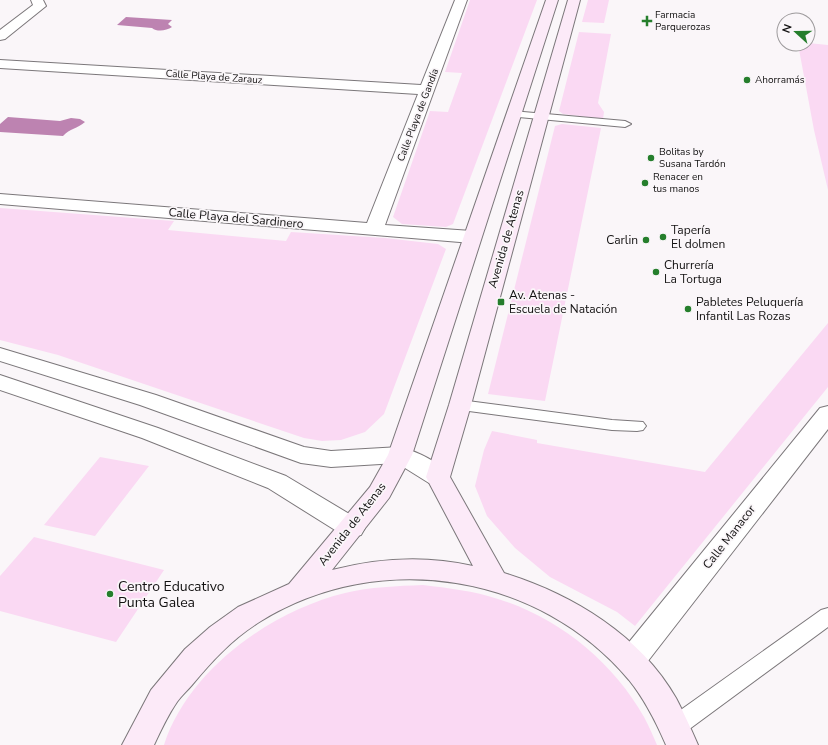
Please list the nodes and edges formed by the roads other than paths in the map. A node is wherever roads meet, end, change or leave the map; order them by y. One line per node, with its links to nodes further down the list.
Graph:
1 (36, 0): 5 (street)
2 (461, 0): 7 (street, Calle Playa de Gandía)
3 (552, 0): 8 (main road, Avenida de Atenas)
4 (574, 0): 9 (main road, Avenida de Atenas)
5 (0, 36)
6 (0, 64): 7 (street, Calle Playa de Zarauz)
7 (427, 90): 12 (street, Calle Playa de Gandía)
8 (512, 114): 9 (lane); 13 (main road, Avenida de Atenas)
9 (540, 117): 10 (lane); 16 (main road, Avenida de Atenas)
10 (625, 124)
11 (0, 199): 12 (street, Calle Playa del Sardinero)
12 (374, 229): 13 (street, Calle Playa del Sardinero)
13 (472, 237): 19 (main road, Avenida de Atenas)
14 (0, 354): 19 (street)
15 (0, 382): 21 (street)
16 (460, 405): 18 (lane); 20 (main road, Avenida de Atenas)
17 (828, 413): 25 (street, Calle Manacor)
18 (637, 426)
19 (400, 455): 20 (street); 21 (main road, Avenida de Atenas)
20 (438, 477): 22 (main road)
21 (352, 528): 23 (main road, Avenida de Atenas)
22 (494, 580): 23 (main road); 25 (main road)
23 (300, 589): 27 (main road)
24 (828, 616): 26 (lane)
25 (631, 661): 26 (main road)
26 (679, 736)
27 (138, 745)

